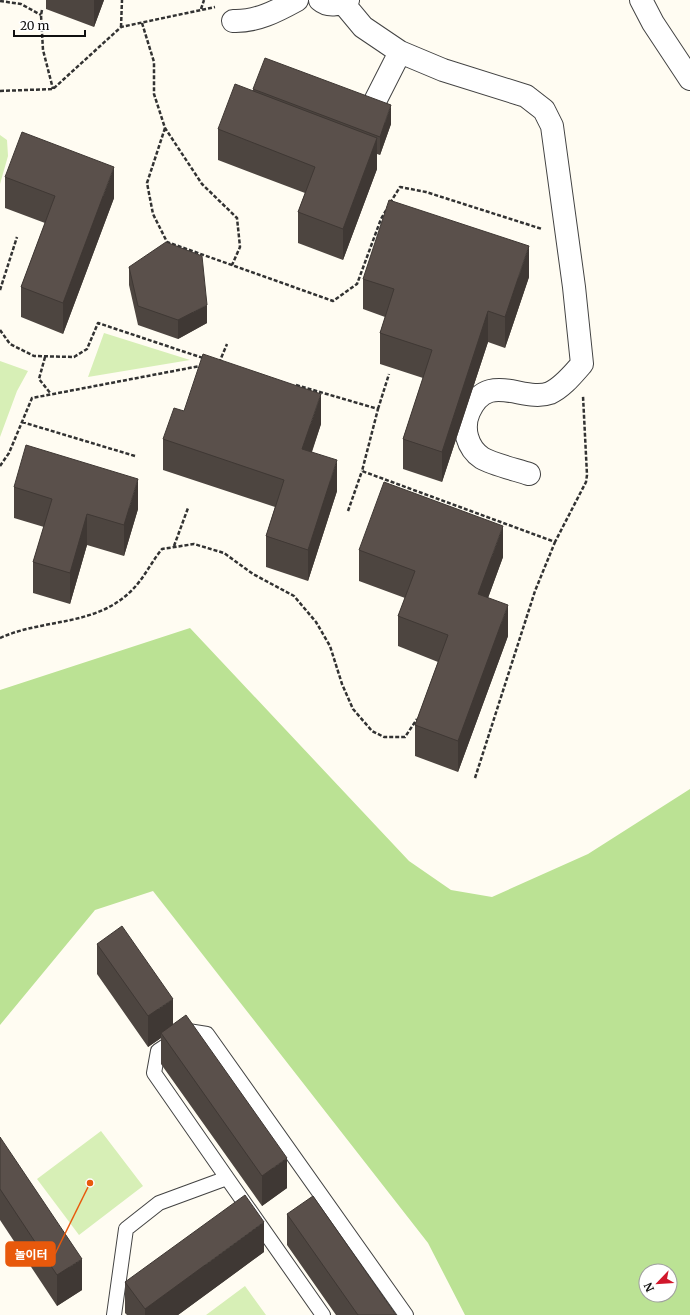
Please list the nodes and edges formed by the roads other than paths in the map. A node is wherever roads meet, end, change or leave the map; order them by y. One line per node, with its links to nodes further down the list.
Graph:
1 (297, 0): 5 (street)
2 (320, 0): 4 (street)
3 (641, 0): 7 (street)
4 (346, 1): 6 (street)
5 (233, 21)
6 (400, 52): 8 (street); 9 (street)
7 (690, 79)
8 (369, 113)
9 (529, 474)
10 (227, 1178): 11 (lane); 12 (lane); 13 (lane)
11 (114, 1315)
12 (323, 1315)
13 (406, 1315)

